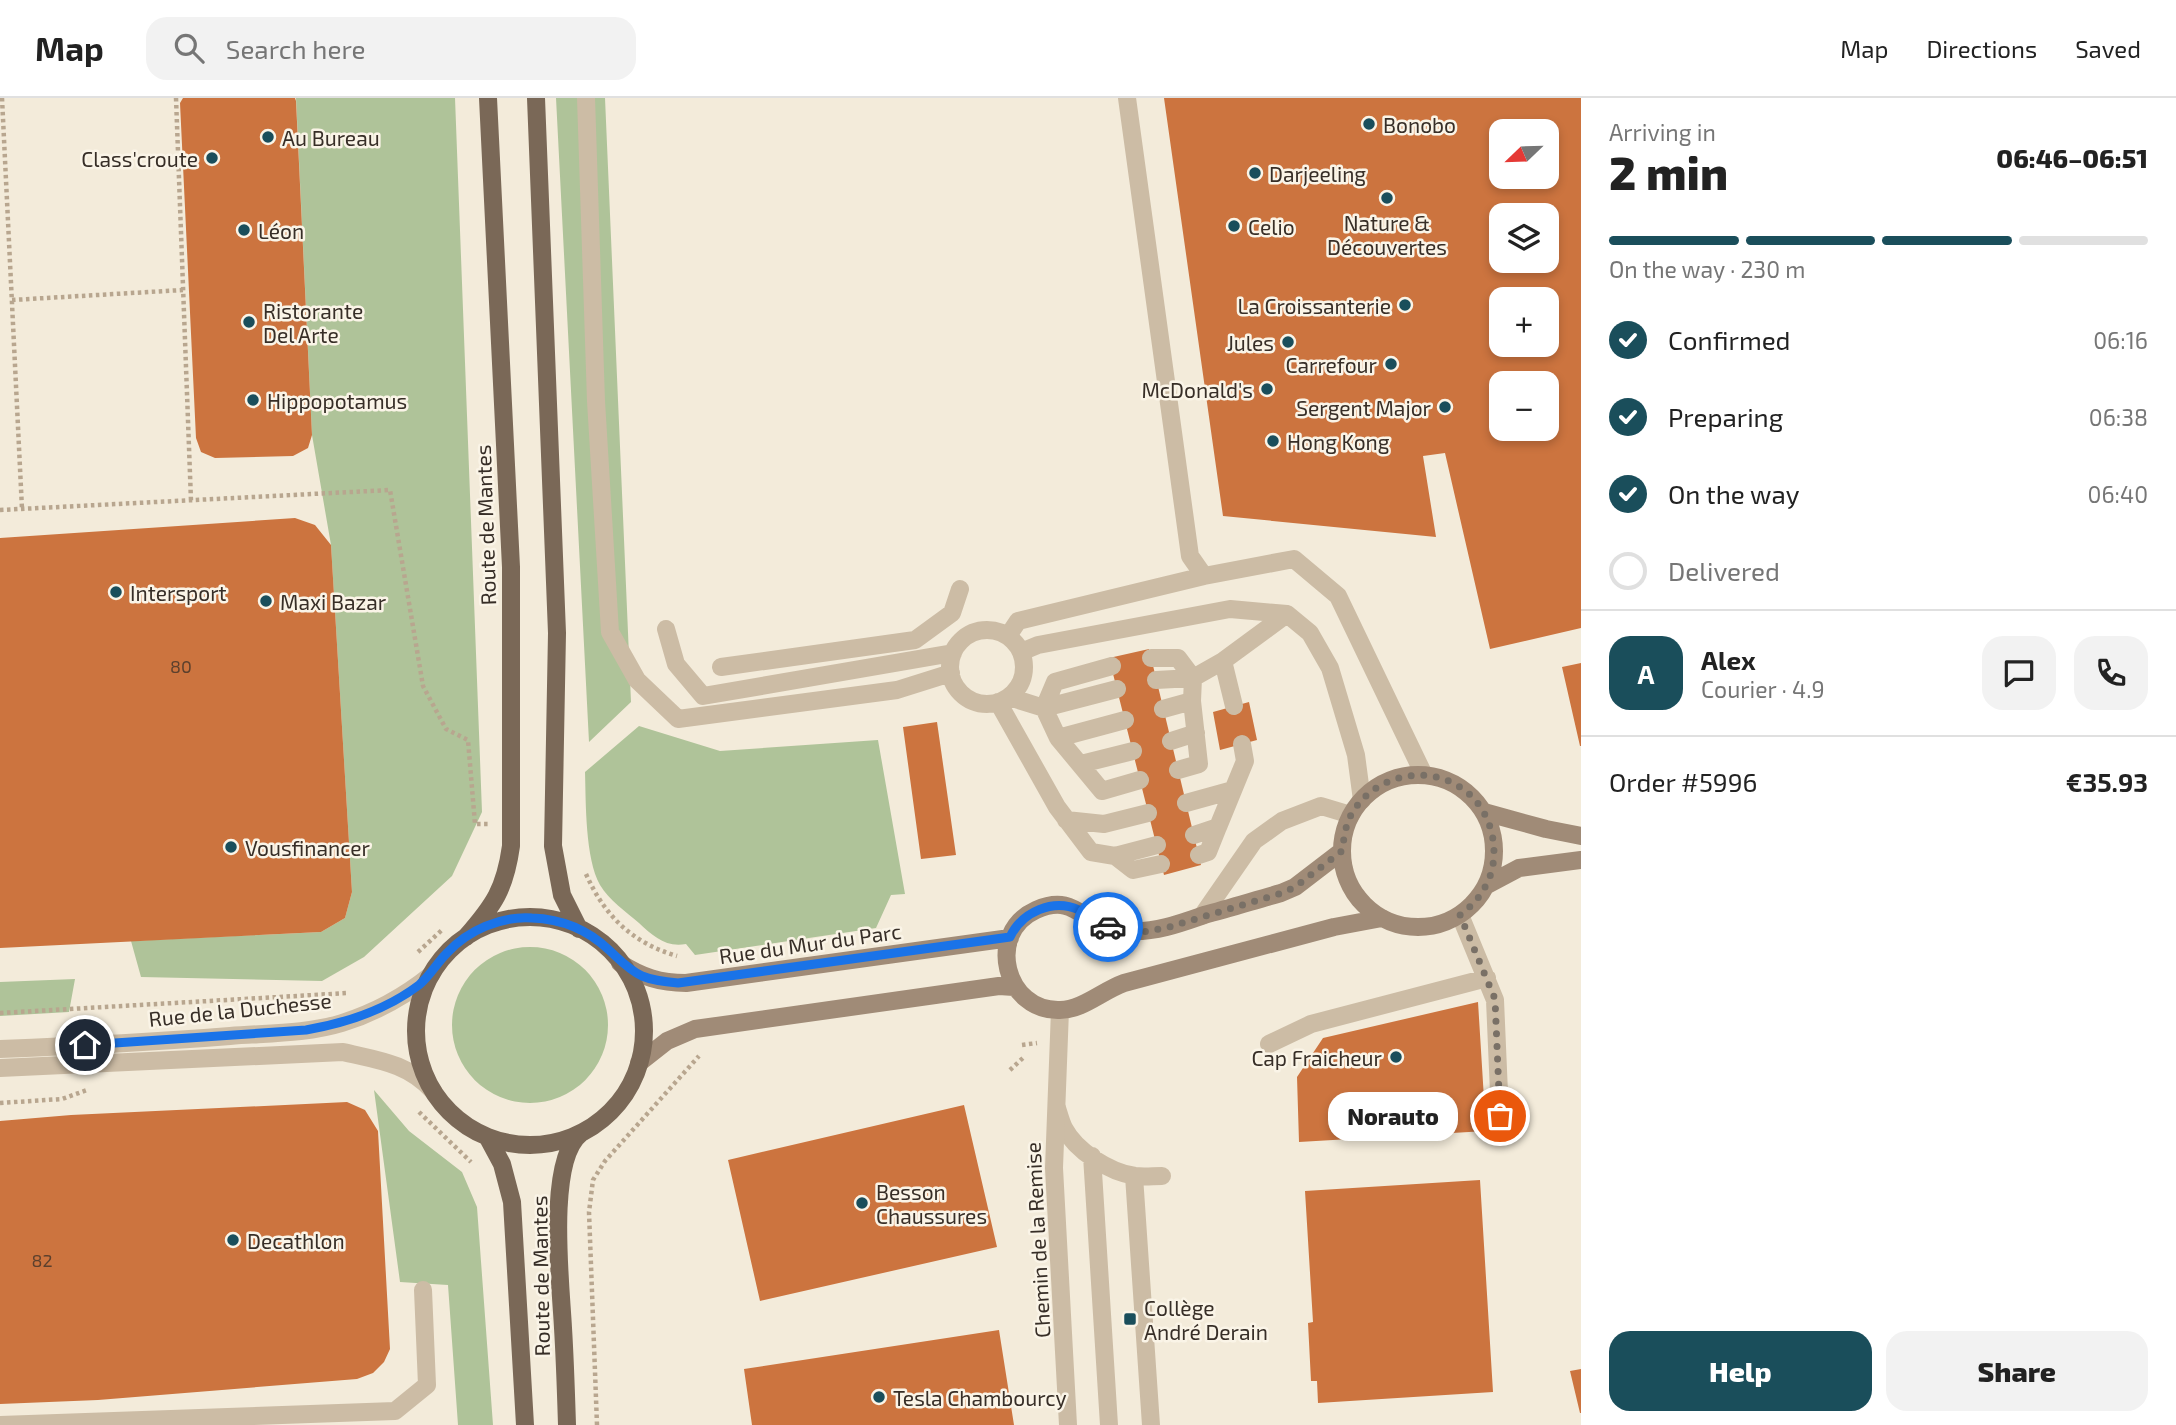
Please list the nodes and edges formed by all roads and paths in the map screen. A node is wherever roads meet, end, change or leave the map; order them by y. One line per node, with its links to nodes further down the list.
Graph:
1 (2, 98): 8 (path)
2 (176, 98): 7 (path)
3 (488, 98): 66 (main road, Route de Mantes)
4 (537, 98): 65 (main road)
5 (586, 98): 23 (street)
6 (1127, 98): 12 (street)
7 (183, 290): 8 (path); 9 (path)
8 (12, 300): 10 (path)
9 (191, 501): 10 (path); 49 (path)
10 (22, 509): 11 (path)
11 (0, 510)
12 (1204, 576): 16 (street); 40 (street)
13 (960, 589): 22 (street)
14 (1287, 614): 17 (street); 20 (street); 43 (street)
15 (666, 629): 18 (street)
16 (1008, 636): 17 (street); 18 (street)
17 (1021, 652): 27 (street)
18 (953, 653): 23 (street)
19 (1151, 658): 24 (street)
20 (1223, 662): 24 (street); 29 (street)
21 (1111, 666): 30 (street)
22 (720, 667)
23 (951, 673): 27 (street)
24 (1193, 678): 25 (street); 28 (street)
25 (1156, 680)
26 (1117, 689): 30 (street)
27 (1003, 700): 30 (street); 48 (street)
28 (1192, 701): 31 (street); 33 (street)
29 (1234, 706)
30 (1044, 708): 34 (street)
31 (1163, 709)
32 (1125, 720): 34 (street)
33 (1196, 733): 35 (street); 39 (street)
34 (1058, 737): 38 (street)
35 (1171, 741)
36 (1242, 744): 42 (street)
37 (1133, 751): 38 (street)
38 (1081, 764): 41 (street)
39 (1178, 770)
40 (1424, 775): 43 (street); 45 (street)
41 (1140, 780)
42 (1233, 790): 44 (street); 50 (street)
43 (1362, 800): 47 (street)
44 (1186, 803)
45 (1484, 812): 52 (street); 60 (street)
46 (1148, 813): 48 (street)
47 (1351, 815): 54 (street); 62 (street)
48 (1066, 820): 56 (street)
49 (475, 824)
50 (1218, 827): 51 (street); 55 (street)
51 (1194, 835)
52 (1581, 836)
53 (1157, 845): 56 (street)
54 (1342, 851): 62 (street); 63 (street)
55 (1199, 855)
56 (1115, 856): 58 (street)
57 (1581, 860): 60 (street)
58 (1161, 864)
59 (584, 871): 69 (path)
60 (1486, 885): 61 (street)
61 (1460, 915): 63 (street); 72 (street)
62 (1202, 916): 67 (street)
63 (1382, 918): 75 (street)
64 (445, 927): 68 (path)
65 (579, 929): 66 (main road); 70 (main road)
66 (466, 937): 71 (main road)
67 (1010, 937): 70 (street, Rue du Mur du Parc); 73 (street)
68 (415, 955)
69 (682, 957)
70 (620, 963): 81 (main road)
71 (431, 975): 78 (street, Rue de la Duchesse); 84 (main road)
72 (1487, 978): 77 (street); 87 (street)
73 (1014, 987): 75 (street); 81 (street)
74 (354, 992): 76 (path)
75 (1060, 1010): 86 (street, Chemin de la Remise)
76 (0, 1013)
77 (1269, 1044)
78 (0, 1049)
79 (699, 1055): 98 (path)
80 (1024, 1057): 83 (path)
81 (639, 1063): 88 (main road)
82 (0, 1069): 84 (street, Rue de la Duchesse)
83 (1010, 1070)
84 (433, 1091): 89 (main road)
85 (415, 1107): 91 (path)
86 (1057, 1108): 90 (street); 99 (street, Chemin de la Remise)
87 (1500, 1116)
88 (583, 1132): 89 (main road); 97 (main road, Route de Mantes)
89 (488, 1138): 96 (main road)
90 (1092, 1156): 92 (street); 100 (street)
91 (472, 1164)
92 (1134, 1176): 93 (street); 101 (street)
93 (1162, 1176)
94 (423, 1290): 95 (street)
95 (0, 1425)
96 (525, 1425)
97 (567, 1425)
98 (597, 1425)
99 (1068, 1425)
100 (1109, 1425)
101 (1152, 1425)

